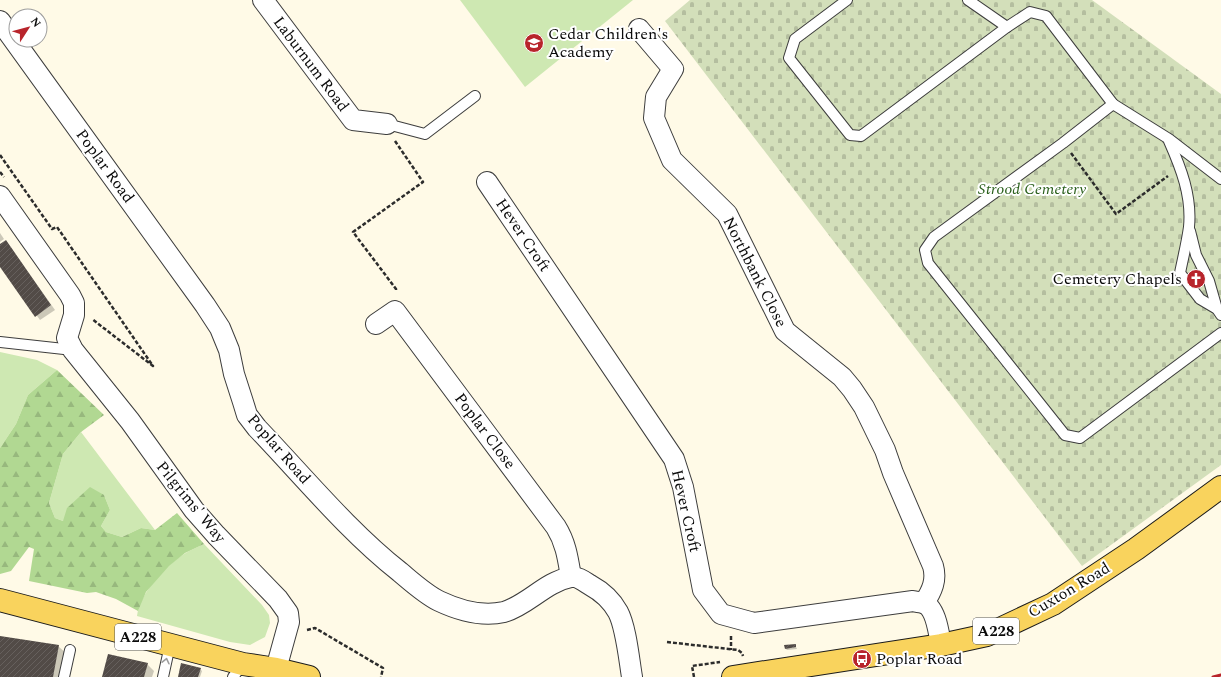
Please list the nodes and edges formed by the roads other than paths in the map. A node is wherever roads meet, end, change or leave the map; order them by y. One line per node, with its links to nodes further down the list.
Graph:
1 (263, 0): 9 (street, Laburnum Road)
2 (847, 0): 5 (lane)
3 (968, 0): 5 (lane)
4 (0, 21): 21 (street, Poplar Road)
5 (1007, 27): 8 (lane)
6 (639, 29): 23 (street, Northbank Close)
7 (475, 96): 9 (lane)
8 (1114, 104): 10 (lane); 17 (lane)
9 (387, 124)
10 (1169, 139): 11 (lane); 14 (lane)
11 (1221, 179)
12 (487, 182): 23 (street, Hever Croft)
13 (0, 196): 19 (street)
14 (1189, 227): 15 (lane); 15 (lane)
15 (1219, 312)
16 (376, 324): 21 (street, Poplar Close)
17 (1221, 333)
18 (0, 342): 19 (lane)
19 (70, 344): 27 (street, Pilgrims' Way)
20 (1221, 488): 24 (main road, Cuxton Road / A228)
21 (572, 577): 32 (street)
22 (0, 600): 25 (main road, A228)
23 (924, 603): 24 (street)
24 (941, 645): 33 (main road, Cuxton Road / A228)
25 (170, 646): 28 (main road, A228); 30 (lane, one-way to 25)
26 (70, 650): 29 (lane)
27 (276, 669): 28 (main road, A228); 31 (main road, A228)
28 (238, 670)
29 (64, 677)
30 (163, 677)
31 (308, 677)
32 (632, 677)
33 (733, 677)

